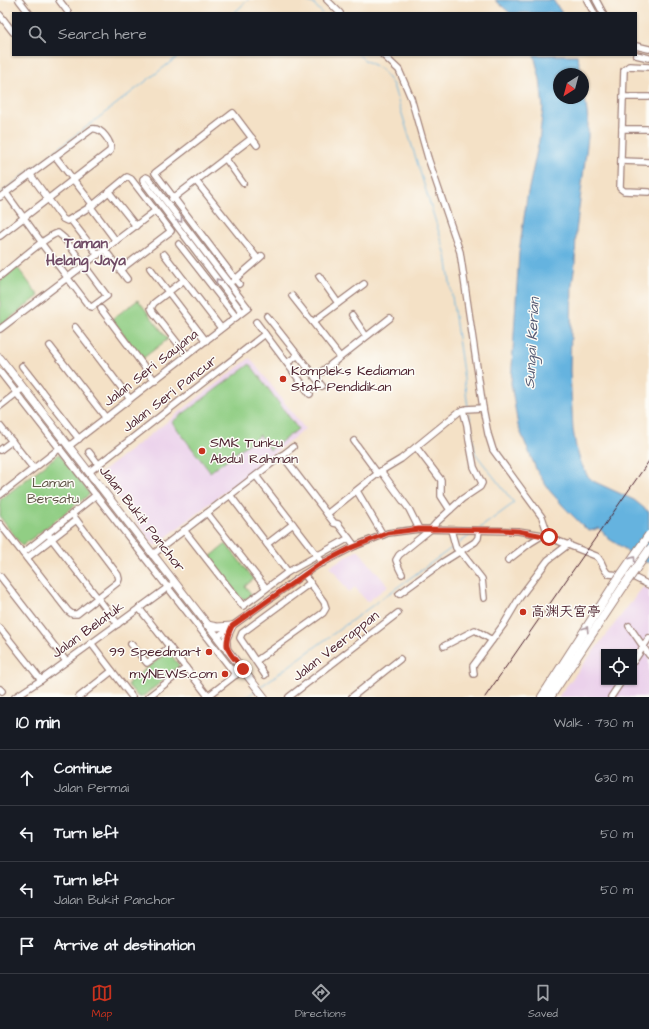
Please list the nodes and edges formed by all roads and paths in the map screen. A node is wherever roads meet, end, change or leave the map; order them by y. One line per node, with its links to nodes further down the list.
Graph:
1 (19, 0): 6 (street)
2 (59, 0): 7 (street)
3 (327, 0): 8 (street)
4 (587, 0): 9 (street)
5 (596, 0): 10 (street)
6 (28, 12)
7 (68, 12)
8 (339, 12)
9 (593, 12)
10 (602, 12)
11 (0, 15): 12 (street)
12 (12, 31)
13 (637, 46): 14 (street)
14 (649, 49)
15 (637, 55): 17 (street)
16 (384, 56): 97 (street)
17 (649, 58)
18 (649, 67): 19 (street)
19 (623, 97): 20 (street); 21 (street)
20 (649, 97)
21 (622, 129): 22 (street); 27 (street)
22 (649, 129)
23 (252, 138): 24 (street); 26 (street); 38 (street)
24 (257, 145)
25 (55, 156): 29 (street); 30 (street); 30 (street)
26 (225, 158): 31 (street); 32 (street)
27 (621, 161): 28 (street); 34 (street)
28 (649, 162)
29 (30, 174): 35 (street); 37 (street)
30 (74, 180): 37 (street); 39 (street)
31 (196, 181): 38 (street); 58 (street)
32 (243, 183)
33 (109, 192): 39 (street); 41 (street); 44 (street)
34 (649, 192)
35 (6, 193): 36 (street); 42 (street)
36 (0, 197)
37 (49, 198): 42 (street); 43 (street)
38 (174, 198): 40 (street); 58 (street)
39 (92, 205): 43 (street); 46 (street)
40 (165, 205): 40 (street); 61 (street, one-way to 61); 68 (street, one-way to 40)
41 (155, 211): 44 (street); 54 (street)
42 (24, 218): 45 (street); 47 (street)
43 (71, 220): 51 (street)
44 (136, 226): 46 (street)
45 (0, 236)
46 (116, 241): 49 (street)
47 (42, 243): 52 (street); 55 (street); 57 (street)
48 (179, 244): 71 (street)
49 (105, 250): 51 (street); 54 (street)
50 (164, 254): 60 (street)
51 (98, 255): 52 (street)
52 (84, 265): 57 (street); 57 (street)
53 (150, 268): 64 (street)
54 (120, 270): 59 (street)
55 (0, 276)
56 (319, 276): 66 (street)
57 (68, 278): 77 (street)
58 (236, 278): 61 (street); 62 (street)
59 (127, 279)
60 (184, 280): 64 (street); 76 (street)
61 (230, 284): 68 (street, Jalan Seri Saujana)
62 (239, 284)
63 (364, 284): 66 (street)
64 (168, 292): 80 (street); 82 (street)
65 (292, 296): 74 (street)
66 (338, 303): 74 (street)
67 (101, 310): 90 (street)
68 (242, 312): 71 (street, Jalan Seri Saujana)
69 (352, 315): 79 (street)
70 (267, 316): 83 (street)
71 (236, 317): 76 (street, Jalan Seri Saujana)
72 (390, 318): 79 (street)
73 (256, 322): 78 (street)
74 (313, 322): 84 (street)
75 (75, 326): 95 (street)
76 (221, 328): 80 (street, Jalan Seri Saujana)
77 (0, 329)
78 (265, 334): 86 (street); 111 (street, Jalan Seri Pancur)
79 (366, 336): 84 (street)
80 (206, 341): 82 (street, Jalan Seri Saujana)
81 (50, 346): 99 (street)
82 (187, 355): 90 (street, Jalan Seri Saujana)
83 (298, 355): 86 (street); 89 (street)
84 (340, 357): 89 (street)
85 (0, 358): 92 (main road, Jalan Bukit Panchor)
86 (287, 363): 94 (street)
87 (22, 366): 101 (street)
88 (0, 372): 93 (street, Jalan Bukit Panchor)
89 (315, 377): 91 (street)
90 (155, 381): 95 (street, Jalan Seri Saujana)
91 (322, 386)
92 (24, 388): 93 (street); 104 (main road, Jalan Bukit Panchor)
93 (17, 393): 96 (street); 107 (street, Jalan Bukit Panchor)
94 (310, 394)
95 (130, 399): 99 (street, Jalan Seri Saujana)
96 (0, 406)
97 (481, 408): 98 (street); 137 (street)
98 (464, 409): 106 (street); 120 (street)
99 (106, 418): 101 (street, Jalan Seri Saujana)
100 (0, 426): 102 (street)
101 (79, 439): 104 (street, Jalan Seri Saujana)
102 (12, 441): 108 (street); 112 (street)
103 (354, 441): 114 (street)
104 (69, 446): 113 (main road, Jalan Bukit Panchor)
105 (293, 447): 110 (street)
106 (416, 447): 114 (street); 120 (street)
107 (60, 448): 112 (street); 118 (street, Jalan Bukit Panchor)
108 (0, 450)
109 (89, 452): 111 (street)
110 (282, 455): 115 (street); 123 (street)
111 (99, 465): 113 (street, Jalan Seri Pancur)
112 (33, 468): 117 (street)
113 (89, 472): 146 (main road, Jalan Bukit Panchor)
114 (380, 473): 116 (street); 127 (street)
115 (256, 476): 119 (street); 126 (street)
116 (356, 491): 123 (street); 135 (street)
117 (0, 495)
118 (96, 495): 122 (street); 158 (street, Jalan Bukit Panchor)
119 (230, 495): 121 (street); 140 (street)
120 (450, 510): 128 (street)
121 (207, 513): 130 (street); 159 (street)
122 (72, 514): 124 (street); 133 (street)
123 (328, 514): 138 (street)
124 (76, 520): 139 (street); 161 (street)
125 (0, 524): 129 (street)
126 (293, 524): 140 (street); 147 (street)
127 (419, 529): 128 (street); 135 (street)
128 (431, 529): 131 (street); 152 (street)
129 (5, 530): 134 (street); 145 (street)
130 (184, 530): 146 (street); 159 (street)
131 (451, 530): 132 (street); 143 (street)
132 (479, 530): 137 (street); 143 (street)
133 (47, 533): 139 (street); 145 (street)
134 (0, 534)
135 (383, 535): 142 (street)
136 (649, 535): 156 (highway, one-way to 136, bridge)
137 (546, 536): 141 (street); 148 (street)
138 (349, 538): 142 (street); 147 (street)
139 (52, 539): 145 (street); 161 (street)
140 (267, 544): 150 (street)
141 (569, 544): 157 (street); 172 (street)
142 (355, 546): 149 (street)
143 (456, 548): 160 (street); 162 (street)
144 (649, 550): 156 (highway, bridge)
145 (25, 555): 161 (street)
146 (152, 555): 154 (main road, Jalan Bukit Panchor)
147 (317, 555): 149 (street); 150 (street)
148 (508, 560)
149 (323, 563): 151 (street)
150 (288, 572): 159 (street)
151 (304, 574): 155 (street); 167 (street)
152 (402, 574)
153 (0, 576): 182 (street)
154 (174, 582): 158 (street, Jalan Belatuk); 166 (main road, Jalan Bukit Panchor)
155 (310, 583): 183 (street); 183 (street)
156 (620, 585): 202 (highway, one-way to 156); 203 (highway)
157 (649, 585)
158 (168, 586): 163 (street, Jalan Belatuk); 188 (street, Jalan Bukit Panchor)
159 (266, 588)
160 (399, 594)
161 (98, 598): 165 (street)
162 (484, 598)
163 (140, 608): 165 (street, Jalan Belatuk); 176 (street)
164 (398, 613): 200 (street, Jalan Veerappan)
165 (118, 624): 173 (street, Jalan Belatuk)
166 (207, 625): 167 (main road); 170 (main road, Jalan Bukit Panchor)
167 (232, 626): 170 (street); 178 (main road)
168 (629, 626): 177 (street)
169 (0, 628): 190 (street)
170 (217, 637): 178 (main road, Jalan Bukit Panchor)
171 (649, 638): 177 (street)
172 (492, 640): 175 (street); 187 (street)
173 (91, 643): 182 (street, Jalan Belatuk); 186 (street)
174 (132, 644): 176 (street)
175 (444, 646)
176 (170, 647): 184 (street)
177 (643, 647): 179 (street); 180 (street)
178 (227, 650): 185 (main road, Jalan Bukit Panchor)
179 (649, 655)
180 (637, 656)
181 (400, 659): 201 (street)
182 (66, 661): 190 (street, Jalan Belatuk)
183 (256, 661): 189 (street)
184 (186, 668): 194 (street); 199 (street)
185 (243, 669): 188 (street); 193 (main road, Jalan Bukit Panchor)
186 (112, 671): 192 (street); 198 (street)
187 (474, 674)
188 (236, 675): 194 (street)
189 (265, 675)
190 (41, 680): 195 (street, Jalan Belatuk)
191 (619, 685): 204 (street)
192 (86, 692): 196 (street); 197 (street)
193 (262, 694)
194 (207, 696)
195 (15, 697)
196 (79, 697)
197 (90, 697)
198 (132, 697)
199 (148, 697)
200 (289, 697)
201 (352, 697)
202 (542, 697)
203 (550, 697)
204 (611, 697)

